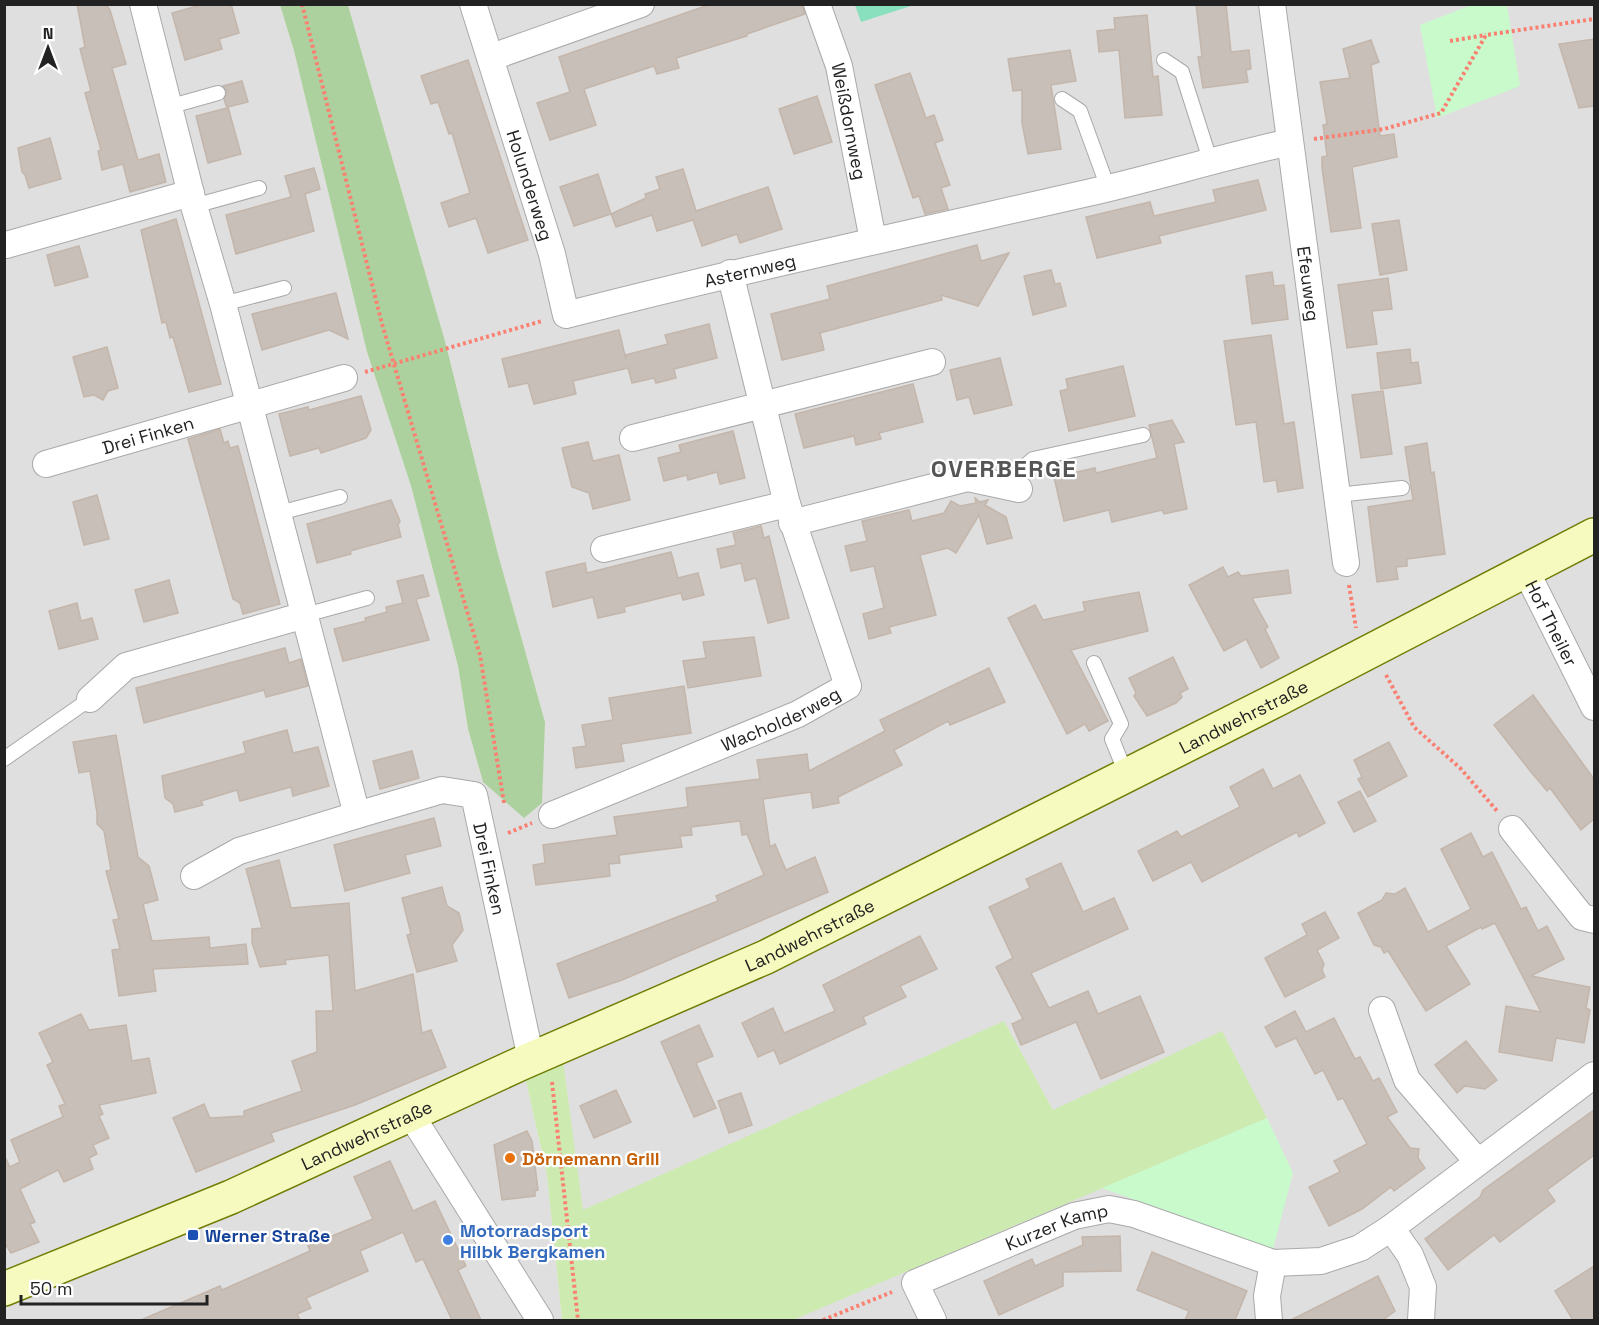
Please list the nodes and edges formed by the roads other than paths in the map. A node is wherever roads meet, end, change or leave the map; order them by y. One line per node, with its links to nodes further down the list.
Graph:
1 (143, 4): 10 (street)
2 (473, 4): 6 (street, Holunderweg)
3 (641, 4): 6 (street)
4 (816, 4): 16 (street, Weißdornweg)
5 (1272, 4): 11 (street, Efeuweg)
6 (492, 57): 21 (street, Holunderweg)
7 (1164, 60): 12 (lane)
8 (218, 93): 10 (lane)
9 (1062, 99): 14 (lane)
10 (168, 107): 15 (street)
11 (1290, 142): 12 (street, Asternweg); 31 (street, Efeuweg)
12 (1210, 160): 14 (street, Asternweg)
13 (259, 188): 15 (lane)
14 (1108, 188): 16 (street, Asternweg)
15 (192, 200): 17 (street); 20 (street)
16 (873, 240): 18 (street, Asternweg)
17 (6, 245)
18 (730, 273): 21 (street, Asternweg); 25 (street, Wacholderweg)
19 (284, 288): 20 (lane)
20 (223, 304): 24 (street)
21 (566, 315)
22 (932, 362): 25 (street)
23 (344, 378): 24 (street, Drei Finken)
24 (249, 405): 28 (street, Drei Finken); 33 (street)
25 (762, 407): 27 (street); 34 (street, Wacholderweg)
26 (1143, 435): 29 (lane)
27 (633, 438)
28 (46, 464)
29 (1012, 487): 34 (street)
30 (1401, 488): 31 (lane)
31 (1337, 495): 37 (street, Efeuweg)
32 (340, 497): 33 (lane)
33 (279, 513): 40 (street)
34 (790, 513): 36 (street); 47 (street, Wacholderweg)
35 (1594, 535): 38 (main road, Landwehrstraße)
36 (604, 549)
37 (1346, 563)
38 (1526, 571): 43 (street, Hof Theiler); 45 (main road, Landwehrstraße)
39 (367, 598): 40 (lane)
40 (305, 615): 42 (street); 46 (street)
41 (1094, 663): 45 (lane)
42 (90, 699): 44 (lane)
43 (1594, 706)
44 (4, 759)
45 (1127, 776): 52 (main road, Landwehrstraße)
46 (357, 815): 49 (street, Drei Finken); 52 (street, Drei Finken)
47 (552, 815)
48 (1512, 829): 50 (street)
49 (194, 876)
50 (1594, 920)
51 (1382, 1010): 55 (street)
52 (539, 1056): 54 (main road, Landwehrstraße)
53 (1594, 1076): 55 (street, Kurzer Kamp)
54 (411, 1115): 58 (main road, Landwehrstraße); 59 (street)
55 (1478, 1161): 56 (street, Kurzer Kamp)
56 (1391, 1228): 57 (street, Kurzer Kamp); 62 (street)
57 (1273, 1263): 60 (street, Kurzer Kamp); 61 (street)
58 (4, 1289)
59 (540, 1320)
60 (933, 1320)
61 (1269, 1320)
62 (1421, 1320)

